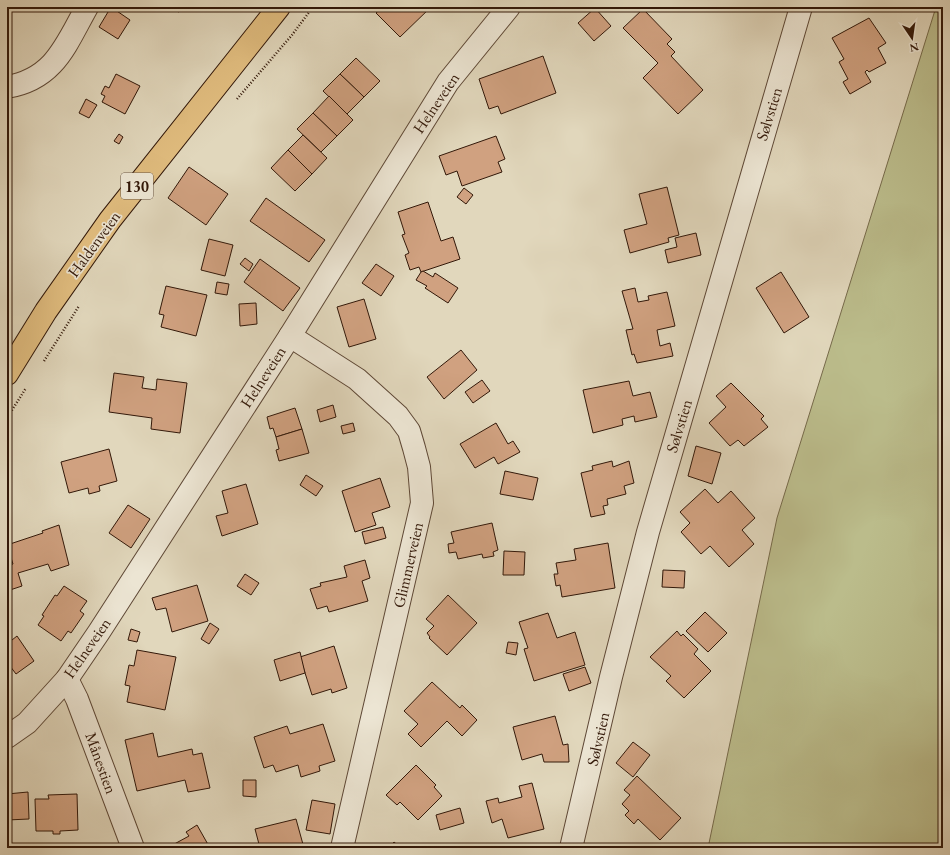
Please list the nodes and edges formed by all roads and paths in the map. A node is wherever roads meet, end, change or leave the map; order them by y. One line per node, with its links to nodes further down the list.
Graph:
1 (87, 7): 6 (street)
2 (279, 7): 11 (main road, Haldenveien / 130)
3 (314, 7): 7 (path)
4 (509, 7): 9 (street, Helneveien)
5 (801, 7): 18 (street, Sølvstien)
6 (7, 87)
7 (236, 100)
8 (80, 305): 10 (path)
9 (290, 336): 14 (street, Helneveien); 17 (street, Glimmerveien)
10 (42, 364)
11 (7, 374)
12 (29, 384): 13 (path)
13 (7, 418)
14 (67, 679): 15 (street, Helneveien); 16 (street, Månestien)
15 (7, 737)
16 (133, 848)
17 (342, 848)
18 (571, 848)

